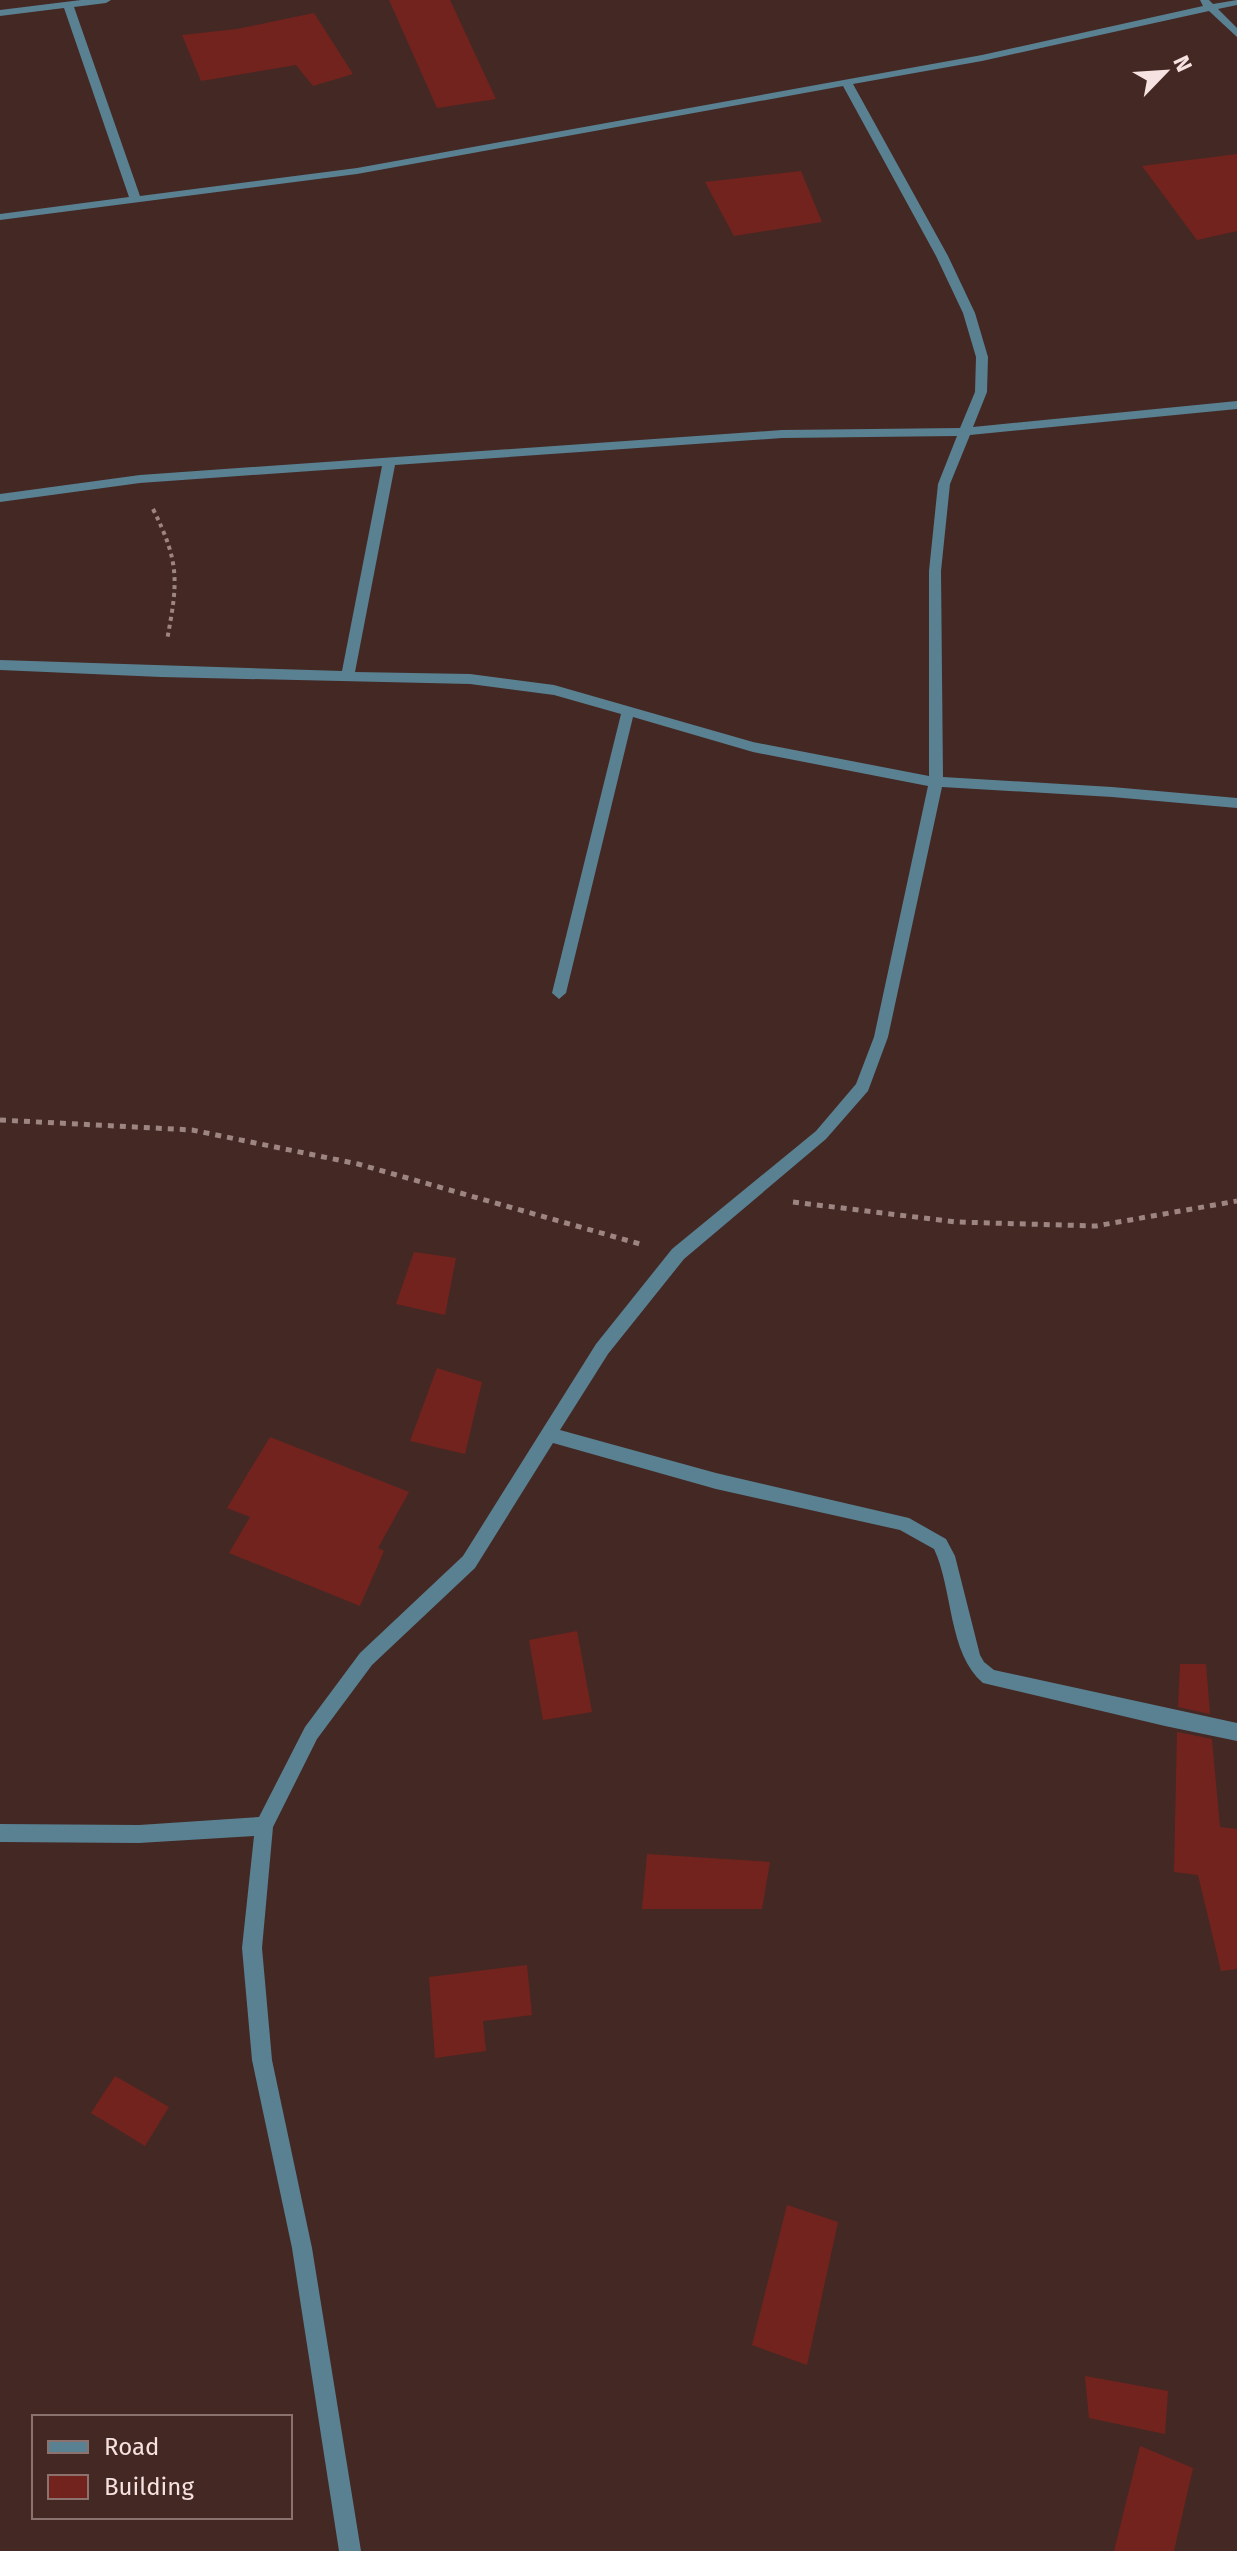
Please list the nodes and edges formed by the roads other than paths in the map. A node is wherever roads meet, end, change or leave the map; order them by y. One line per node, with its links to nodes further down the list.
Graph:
1 (106, 0): 4 (street)
2 (1237, 2): 3 (street)
3 (1207, 4): 6 (street); 7 (street)
4 (68, 5): 5 (street); 8 (street)
5 (0, 13)
6 (1237, 34)
7 (847, 83): 8 (street); 11 (street)
8 (136, 200): 9 (street)
9 (0, 217)
10 (1237, 405): 11 (street)
11 (963, 432): 12 (street); 17 (street)
12 (389, 463): 13 (street); 15 (street)
13 (0, 498)
14 (0, 665): 15 (street)
15 (348, 675): 16 (street)
16 (628, 711): 17 (street); 19 (street)
17 (936, 782): 18 (street); 20 (street)
18 (1237, 803)
19 (559, 993)
20 (548, 1434): 21 (street); 22 (street)
21 (1237, 1732)
22 (264, 1826): 23 (street); 24 (street)
23 (0, 1833)
24 (350, 2551)

